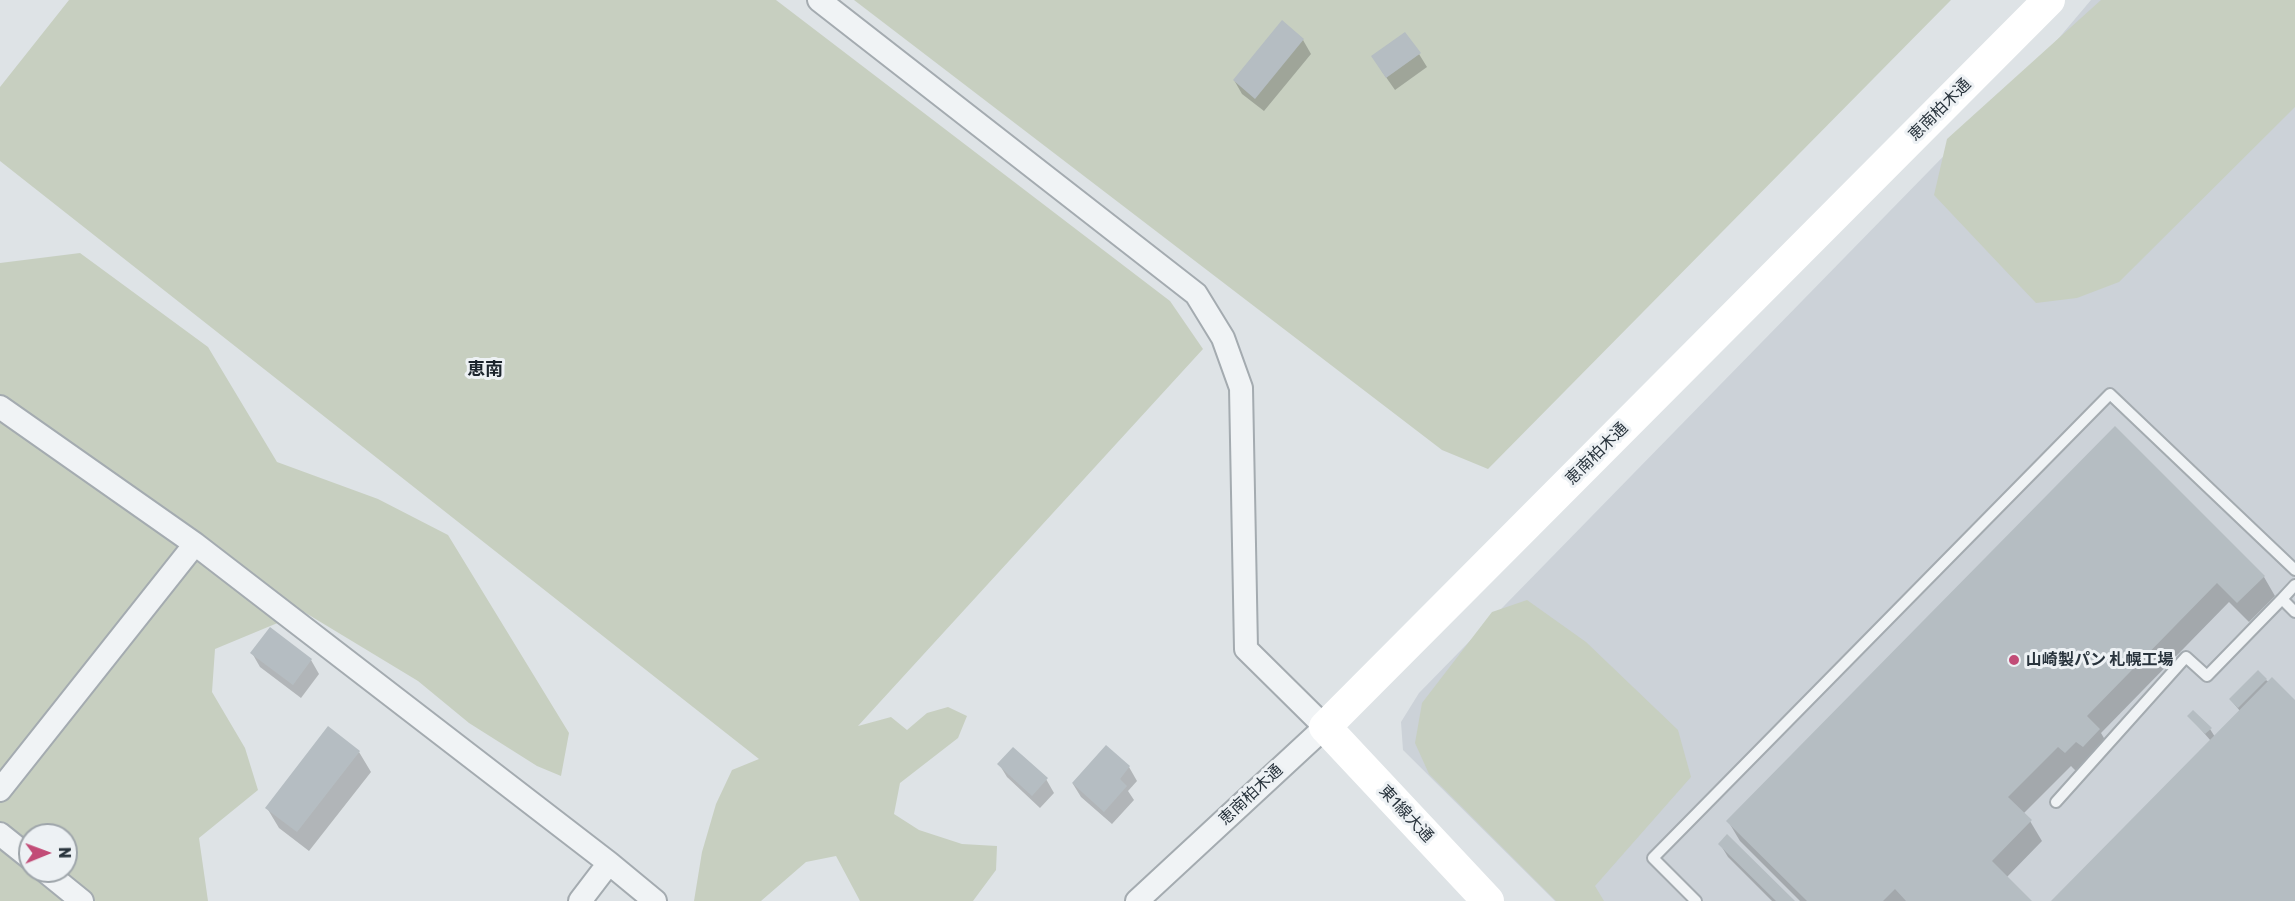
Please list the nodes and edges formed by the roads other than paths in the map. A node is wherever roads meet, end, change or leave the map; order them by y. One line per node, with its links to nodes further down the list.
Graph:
1 (819, 0): 9 (street)
2 (2049, 0): 9 (street, 恵南柏木通)
3 (0, 406): 4 (street)
4 (195, 544): 10 (street); 14 (street)
5 (2295, 570): 21 (lane)
6 (2295, 585): 7 (lane)
7 (2282, 599): 8 (lane); 11 (lane)
8 (2295, 612)
9 (1325, 727): 19 (street, 恵南柏木通); 20 (street, 東1線大通)
10 (0, 790)
11 (2056, 802)
12 (0, 834): 13 (street)
13 (18, 848)
14 (609, 863): 17 (street); 18 (street)
15 (60, 883): 16 (street)
16 (82, 901)
17 (580, 901)
18 (655, 901)
19 (1137, 901)
20 (1488, 901)
21 (1696, 901)

